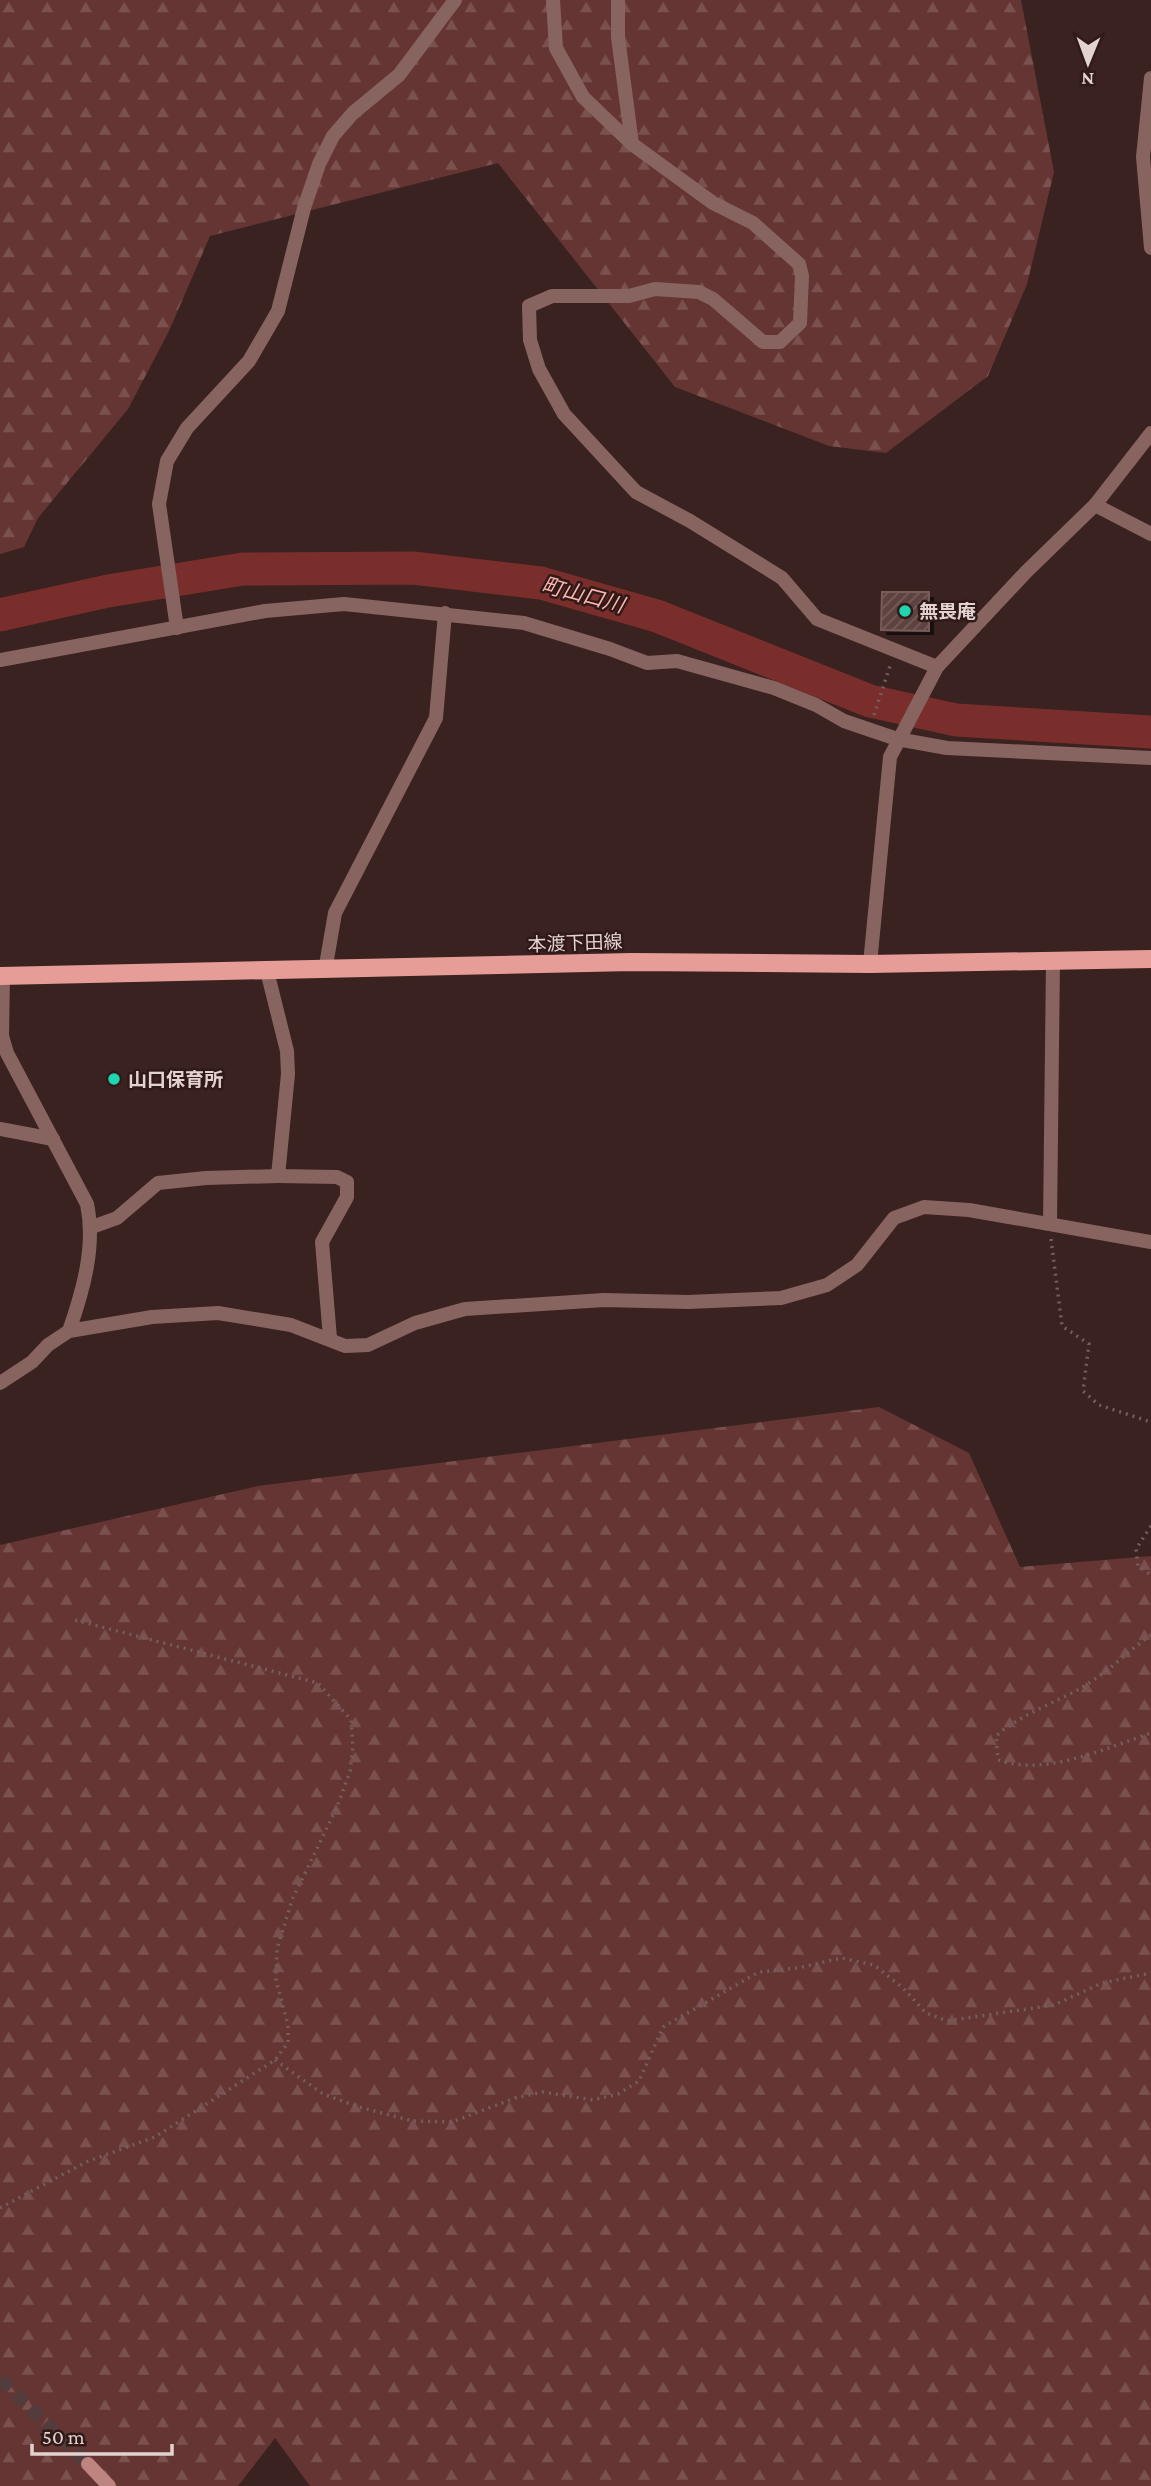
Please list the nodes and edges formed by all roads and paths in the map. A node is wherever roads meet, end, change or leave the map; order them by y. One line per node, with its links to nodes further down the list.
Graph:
1 (454, 0): 11 (street)
2 (553, 0): 5 (street)
3 (618, 0): 5 (street)
4 (1151, 78): 6 (street)
5 (632, 144): 13 (street)
6 (1151, 248)
7 (1151, 433): 8 (street)
8 (1096, 505): 9 (street); 13 (street)
9 (1151, 534)
10 (445, 613): 11 (street); 16 (street); 22 (street)
11 (176, 623): 12 (street)
12 (0, 660)
13 (936, 667): 16 (street)
14 (890, 668): 15 (path)
15 (872, 723)
16 (899, 735): 17 (street); 20 (street)
17 (1151, 758)
18 (1151, 959): 19 (main road, 本渡下田線)
19 (1053, 960): 20 (main road, 本渡下田線); 27 (street)
20 (870, 964): 22 (main road, 本渡下田線)
21 (267, 971): 22 (main road, 本渡下田線); 23 (main road, 本渡下田線); 26 (street)
22 (324, 971)
23 (1, 976): 25 (street)
24 (0, 1129): 25 (street)
25 (53, 1139): 28 (street)
26 (278, 1176): 28 (street); 31 (street)
27 (1049, 1223): 29 (street); 31 (street); 33 (path)
28 (92, 1227): 30 (street)
29 (1151, 1241)
30 (69, 1331): 31 (street); 32 (street)
31 (330, 1338)
32 (0, 1383)
33 (1151, 1422)
34 (1151, 1526): 35 (path)
35 (1151, 1576)
36 (75, 1620): 40 (path)
37 (1151, 1635): 38 (path)
38 (1151, 1733)
39 (1151, 1973): 40 (path)
40 (275, 2060): 41 (path)
41 (0, 2208)
42 (88, 2464): 43 (street)
43 (109, 2486)

